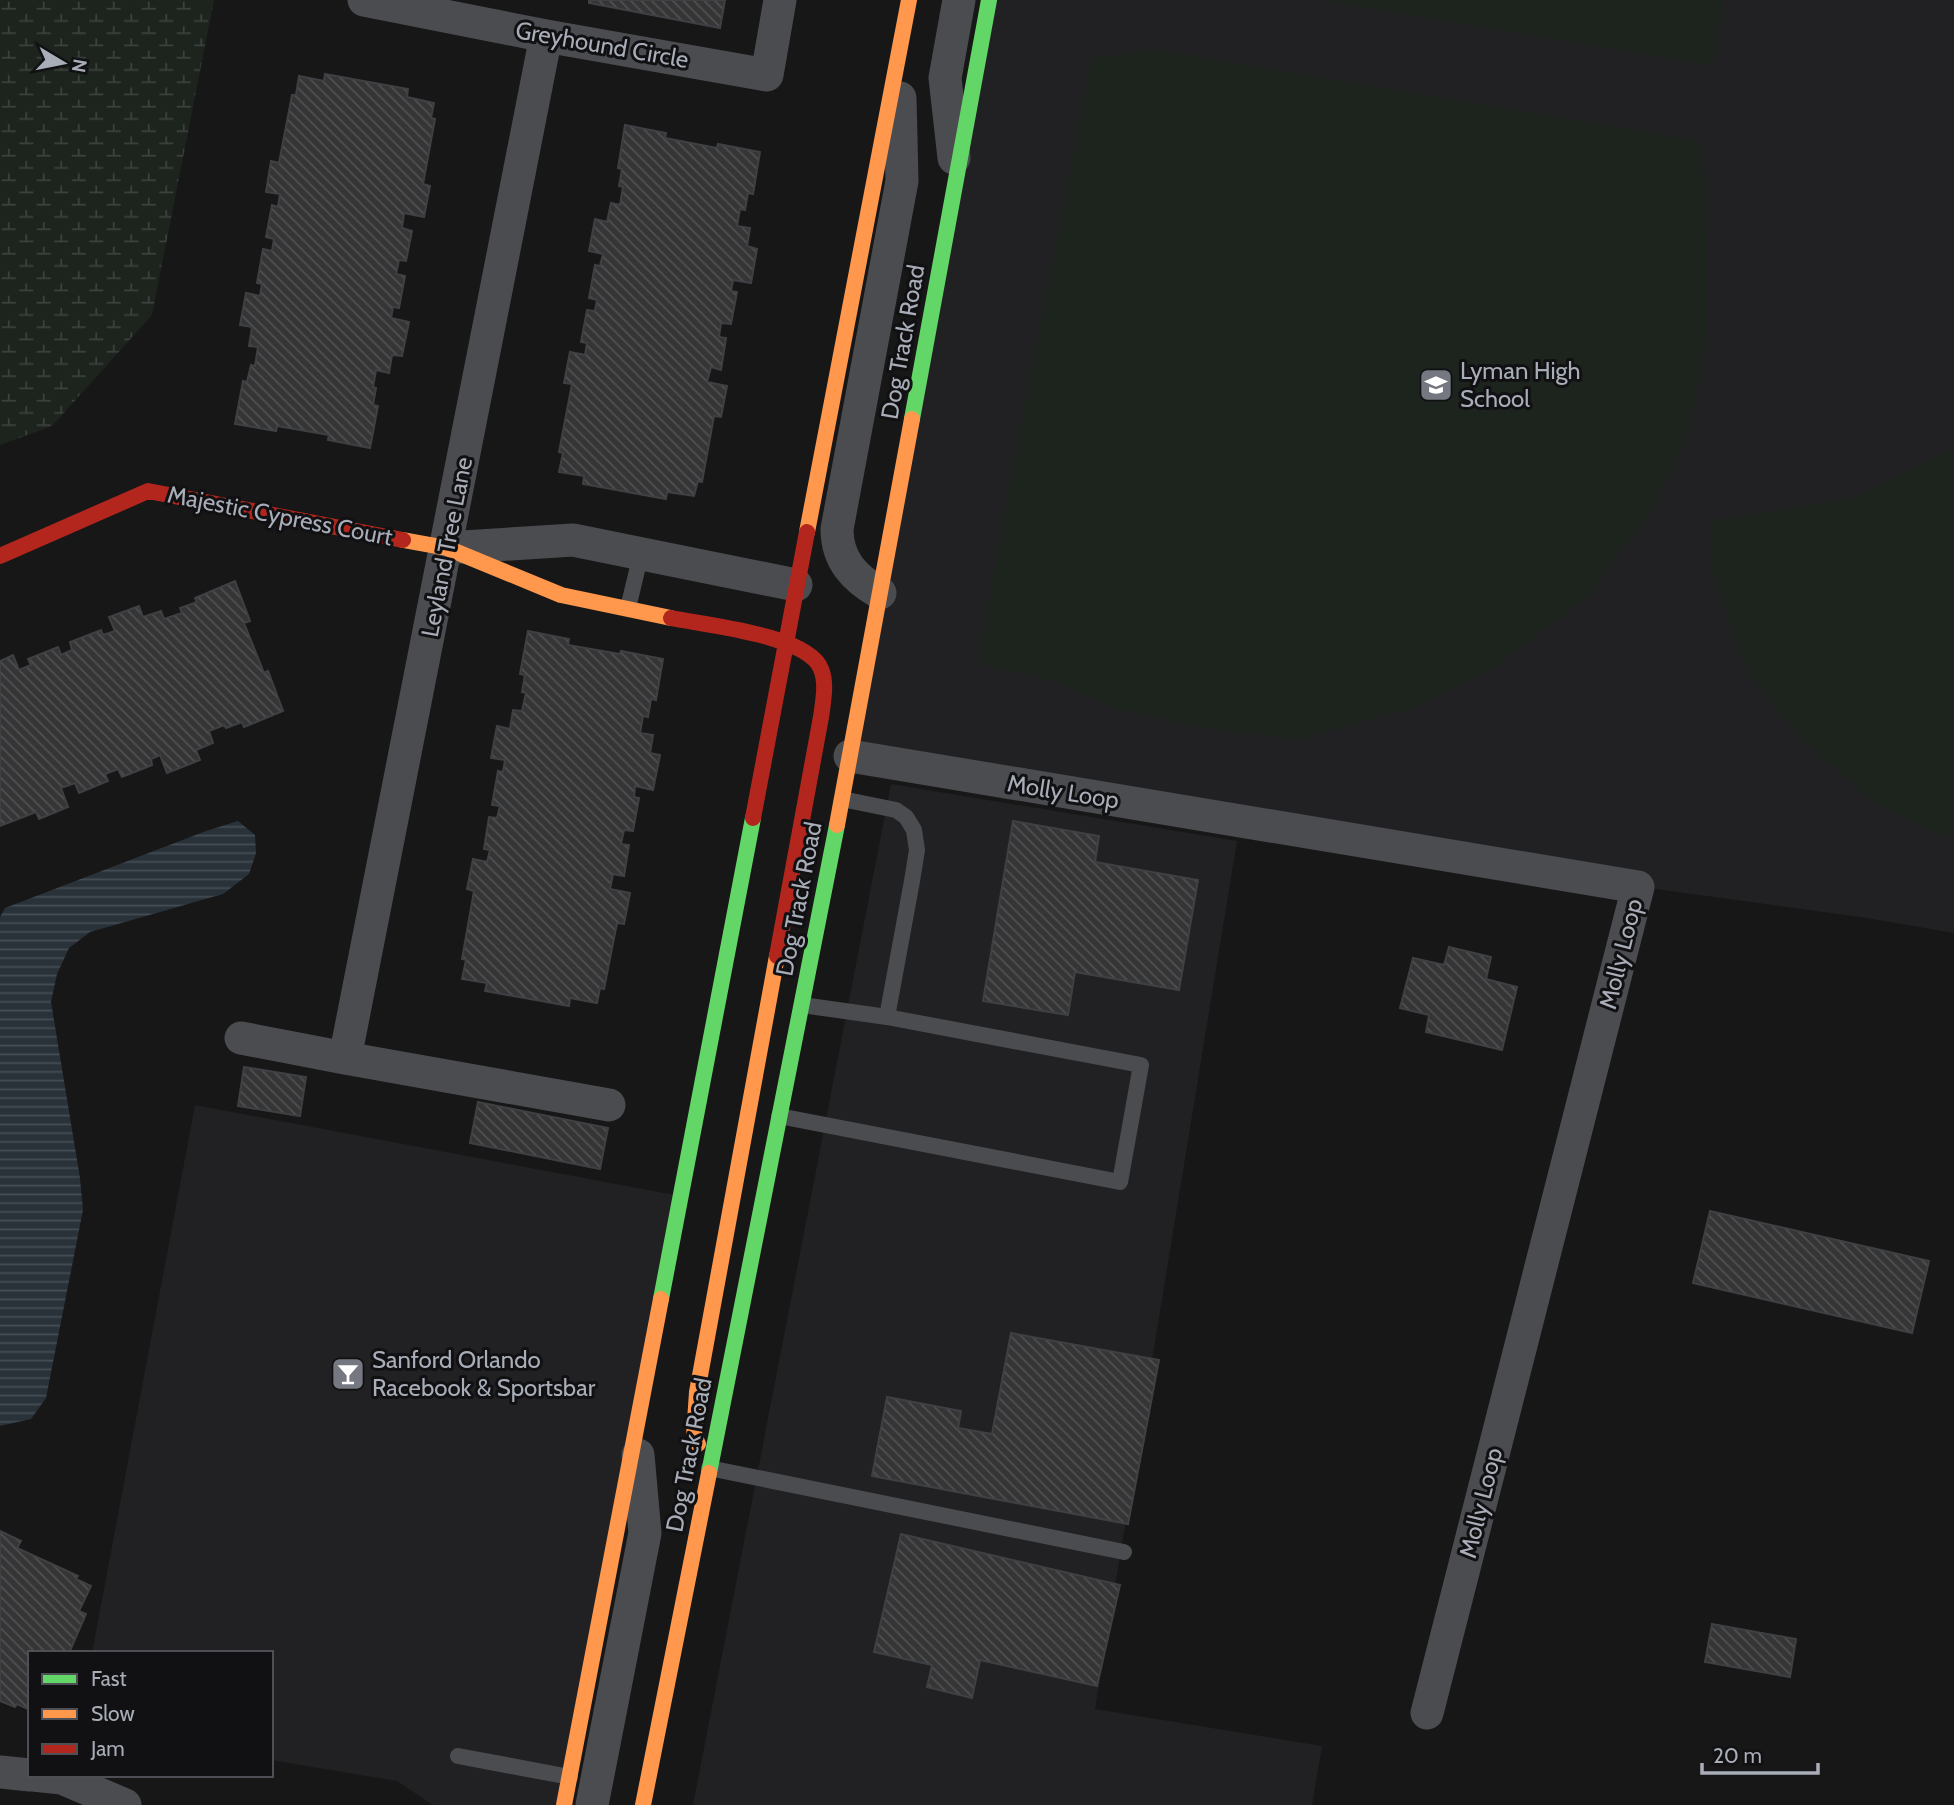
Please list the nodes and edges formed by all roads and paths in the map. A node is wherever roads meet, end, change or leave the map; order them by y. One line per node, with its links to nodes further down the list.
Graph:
1 (363, 0): 6 (street, Greyhound Circle)
2 (780, 0): 6 (street, Greyhound Circle)
3 (909, 0): 7 (main road)
4 (959, 0): 8 (street)
5 (989, 0): 8 (main road, Dog Track Road)
6 (547, 36): 9 (street, Leyland Tree Lane)
7 (899, 54): 12 (main road); 13 (street)
8 (956, 177): 13 (main road, Dog Track Road)
9 (447, 548): 10 (street, Majestic Cypress Court); 11 (main road, Majestic Cypress Court); 14 (main road, Majestic Cypress Court); 21 (street, Leyland Tree Lane)
10 (641, 554): 12 (street, Majestic Cypress Court); 14 (lane)
11 (0, 556)
12 (796, 585): 15 (main road)
13 (880, 593): 16 (main road, Dog Track Road)
14 (628, 608): 15 (main road, Majestic Cypress Court)
15 (786, 641): 24 (main road); 25 (main road, Majestic Cypress Court)
16 (850, 756): 17 (main road, Dog Track Road); 27 (street, Molly Loop)
17 (842, 799): 18 (main road, Dog Track Road); 19 (lane)
18 (801, 1004): 19 (lane); 23 (main road, Dog Track Road)
19 (887, 1017): 23 (lane)
20 (241, 1038): 21 (street)
21 (345, 1058): 22 (street)
22 (608, 1105)
23 (779, 1116): 25 (main road, Dog Track Road)
24 (636, 1432): 32 (main road); 35 (street)
25 (709, 1468): 26 (lane); 36 (main road, Dog Track Road)
26 (1124, 1552)
27 (1427, 1713)
28 (458, 1756): 32 (lane)
29 (0, 1772): 30 (street)
30 (28, 1775)
31 (52, 1777): 33 (street)
32 (570, 1777): 34 (main road)
33 (125, 1805)
34 (564, 1805)
35 (592, 1805)
36 (643, 1805)

